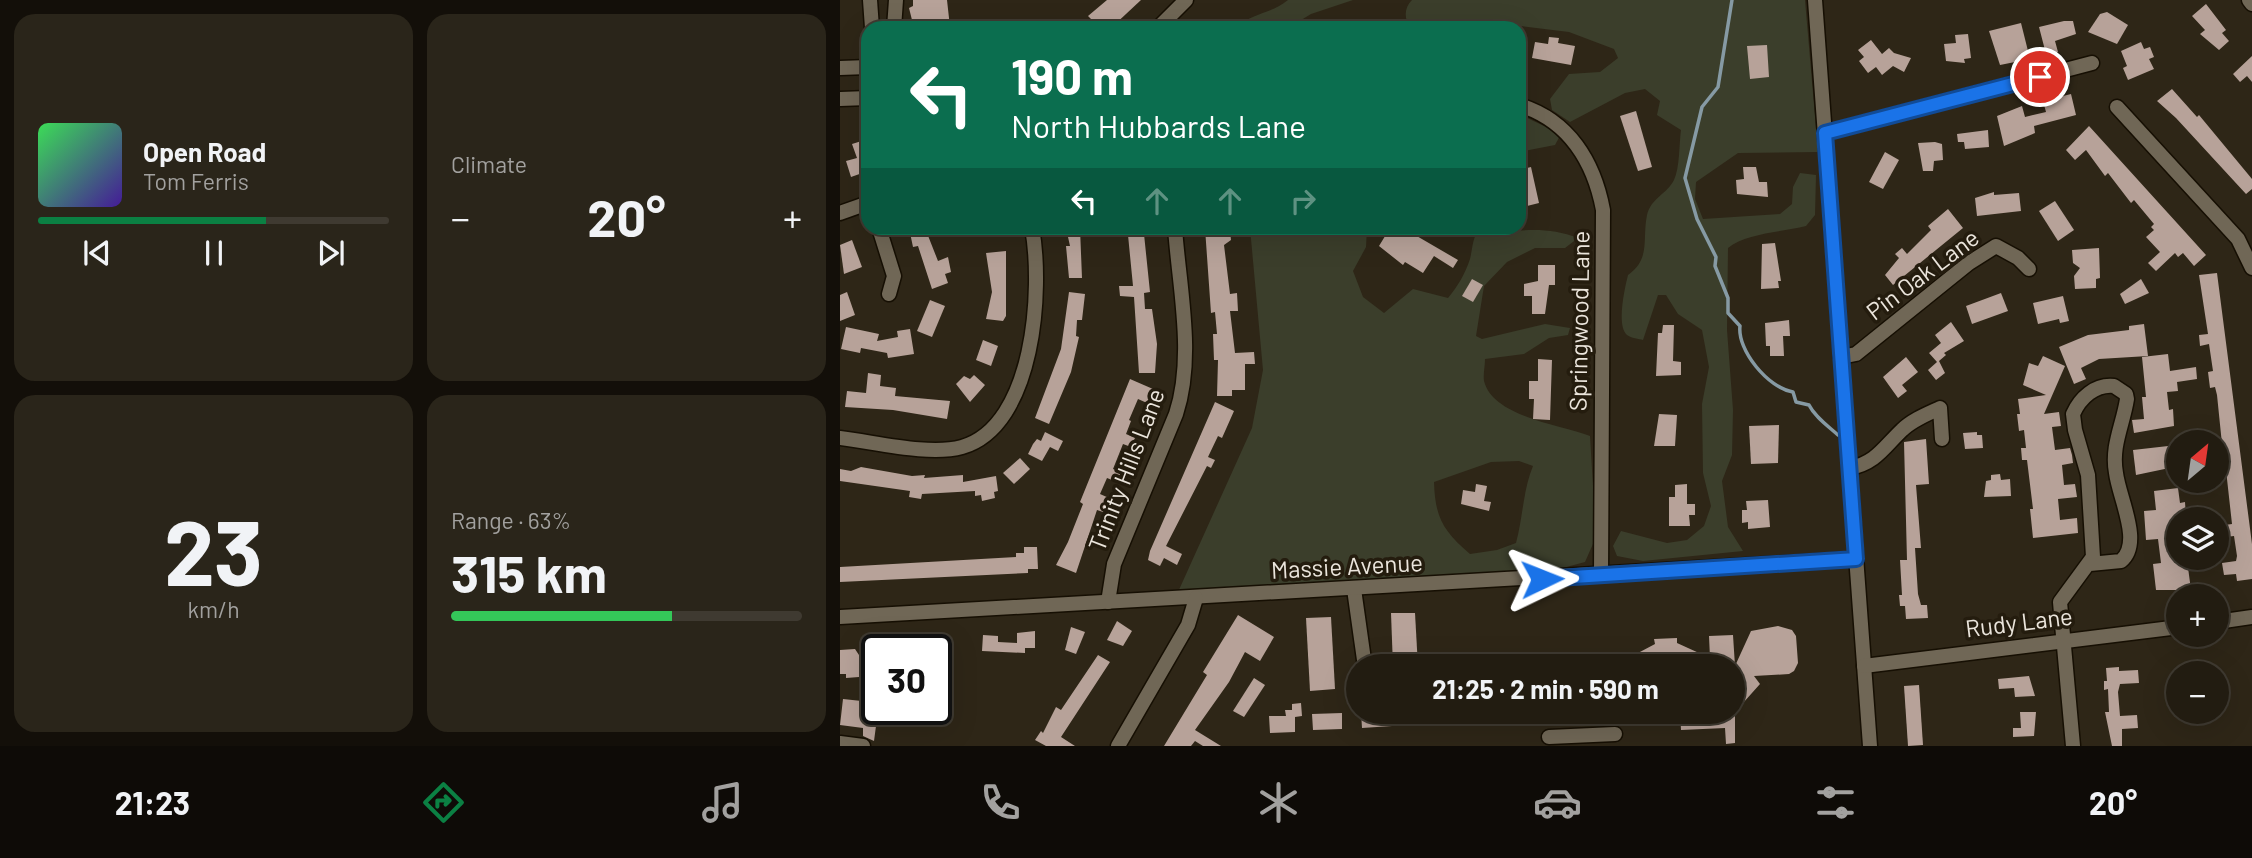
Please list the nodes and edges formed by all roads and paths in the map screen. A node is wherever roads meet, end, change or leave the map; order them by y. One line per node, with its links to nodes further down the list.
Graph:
1 (870, 0): 7 (street)
2 (896, 0): 8 (street)
3 (1186, 0): 9 (street)
4 (1815, 0): 17 (street)
5 (2249, 0): 6 (street)
6 (2252, 4)
7 (872, 21)
8 (894, 21)
9 (1165, 21)
10 (2092, 63): 17 (street)
11 (861, 67): 12 (street)
12 (840, 68)
13 (861, 98): 14 (street)
14 (840, 99)
15 (2117, 107): 23 (street)
16 (1526, 108): 32 (street, Springwood Lane)
17 (1825, 133): 26 (street)
18 (861, 206): 19 (street)
19 (840, 213)
20 (881, 235): 25 (street)
21 (1033, 235): 27 (street)
22 (1176, 235): 35 (street, Trinity Hills Lane)
23 (2252, 268)
24 (2029, 269): 26 (street, Pin Oak Lane)
25 (889, 294)
26 (1842, 356): 29 (street)
27 (840, 438)
28 (1942, 439): 29 (street)
29 (1850, 468): 30 (street)
30 (1856, 559): 32 (street, Massie Avenue); 42 (street)
31 (2090, 564): 31 (street); 40 (street)
32 (1601, 575): 33 (street, Massie Avenue)
33 (1354, 589): 34 (street, Massie Avenue); 41 (street)
34 (1196, 598): 35 (street, Massie Avenue); 47 (street)
35 (1108, 602): 36 (street, Massie Avenue)
36 (840, 617)
37 (2252, 617): 38 (street)
38 (2229, 620)
39 (2166, 629): 40 (street, Rudy Lane)
40 (2066, 641): 42 (street, Rudy Lane); 49 (street)
41 (1363, 654)
42 (1864, 666): 48 (street)
43 (1615, 734): 44 (street)
44 (1549, 737)
45 (840, 743): 46 (street)
46 (863, 746)
47 (1118, 746)
48 (1870, 746)
49 (2073, 746)

